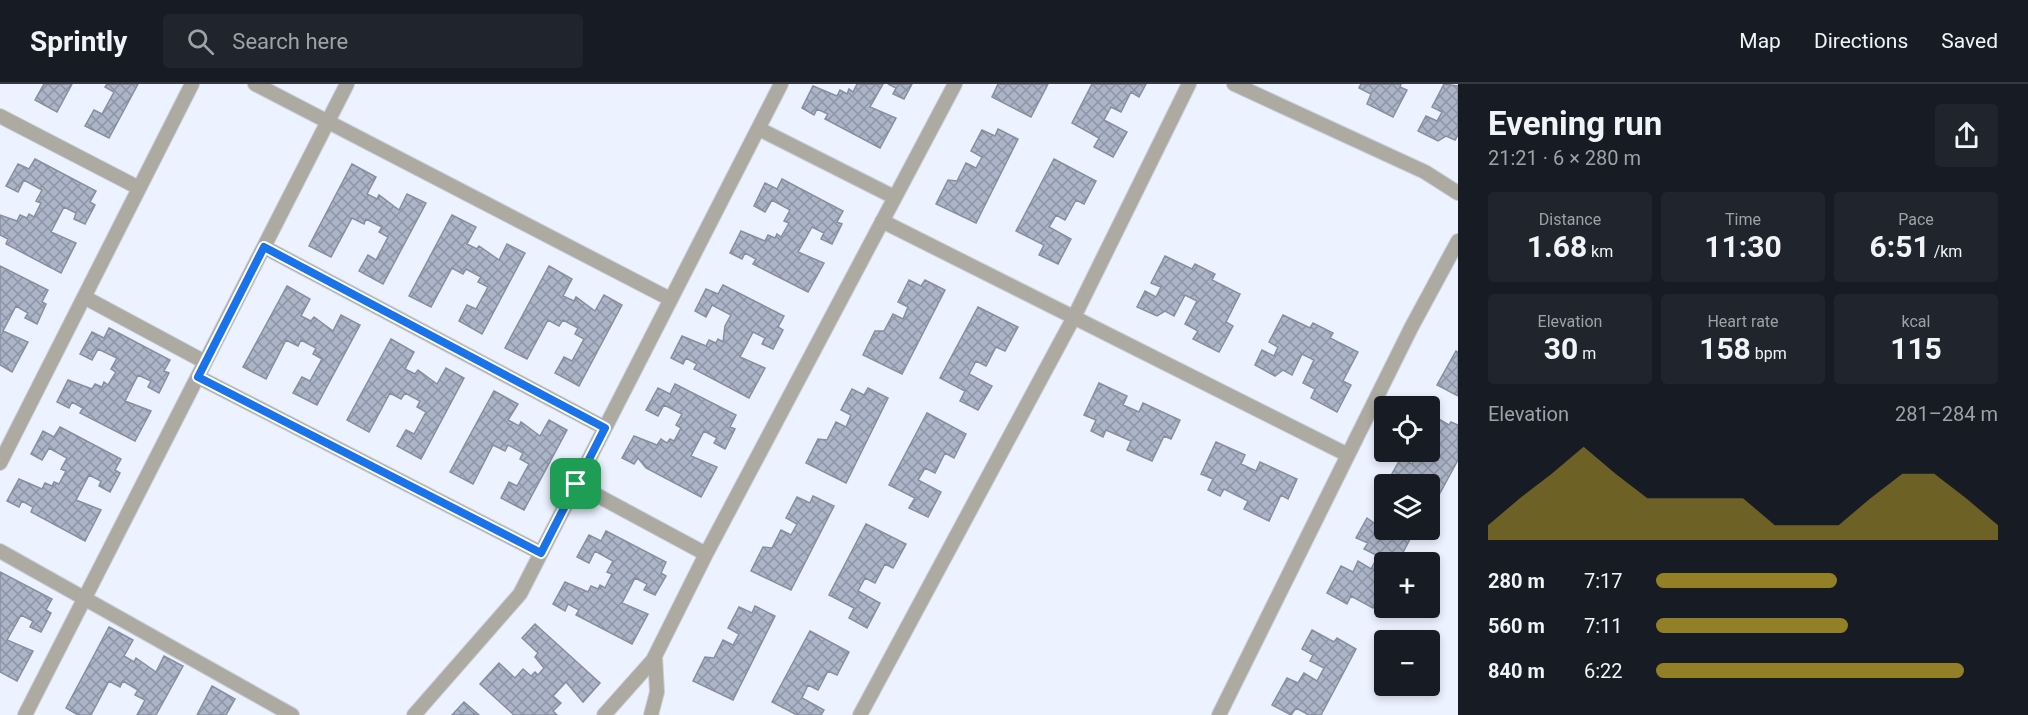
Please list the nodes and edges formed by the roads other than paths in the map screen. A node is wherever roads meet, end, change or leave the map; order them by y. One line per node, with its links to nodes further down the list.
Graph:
1 (192, 84): 11 (lane)
2 (255, 84): 9 (lane)
3 (347, 84): 9 (lane)
4 (781, 84): 10 (lane)
5 (955, 84): 13 (lane)
6 (1189, 84): 19 (lane)
7 (1234, 84): 12 (lane)
8 (1, 120): 11 (lane)
9 (328, 121): 16 (lane); 18 (lane)
10 (759, 129): 13 (lane); 18 (lane)
11 (139, 188): 17 (lane)
12 (1458, 193)
13 (894, 197): 14 (lane)
14 (882, 221): 19 (lane); 28 (lane)
15 (1458, 241): 23 (lane)
16 (264, 247): 20 (lane); 22 (lane)
17 (84, 297): 20 (lane); 24 (lane)
18 (670, 299): 22 (lane)
19 (1074, 317): 23 (lane); 36 (lane)
20 (205, 362): 21 (lane)
21 (198, 377): 27 (lane); 29 (lane)
22 (605, 428): 25 (lane)
23 (1348, 455): 37 (lane)
24 (0, 463)
25 (576, 484): 27 (lane); 28 (lane)
26 (0, 551): 29 (lane)
27 (541, 553): 33 (lane)
28 (706, 554): 30 (lane)
29 (84, 598): 31 (lane); 32 (lane)
30 (655, 656): 34 (lane); 35 (lane)
31 (25, 715)
32 (291, 715)
33 (414, 715)
34 (604, 715)
35 (651, 715)
36 (860, 715)
37 (1219, 715)

